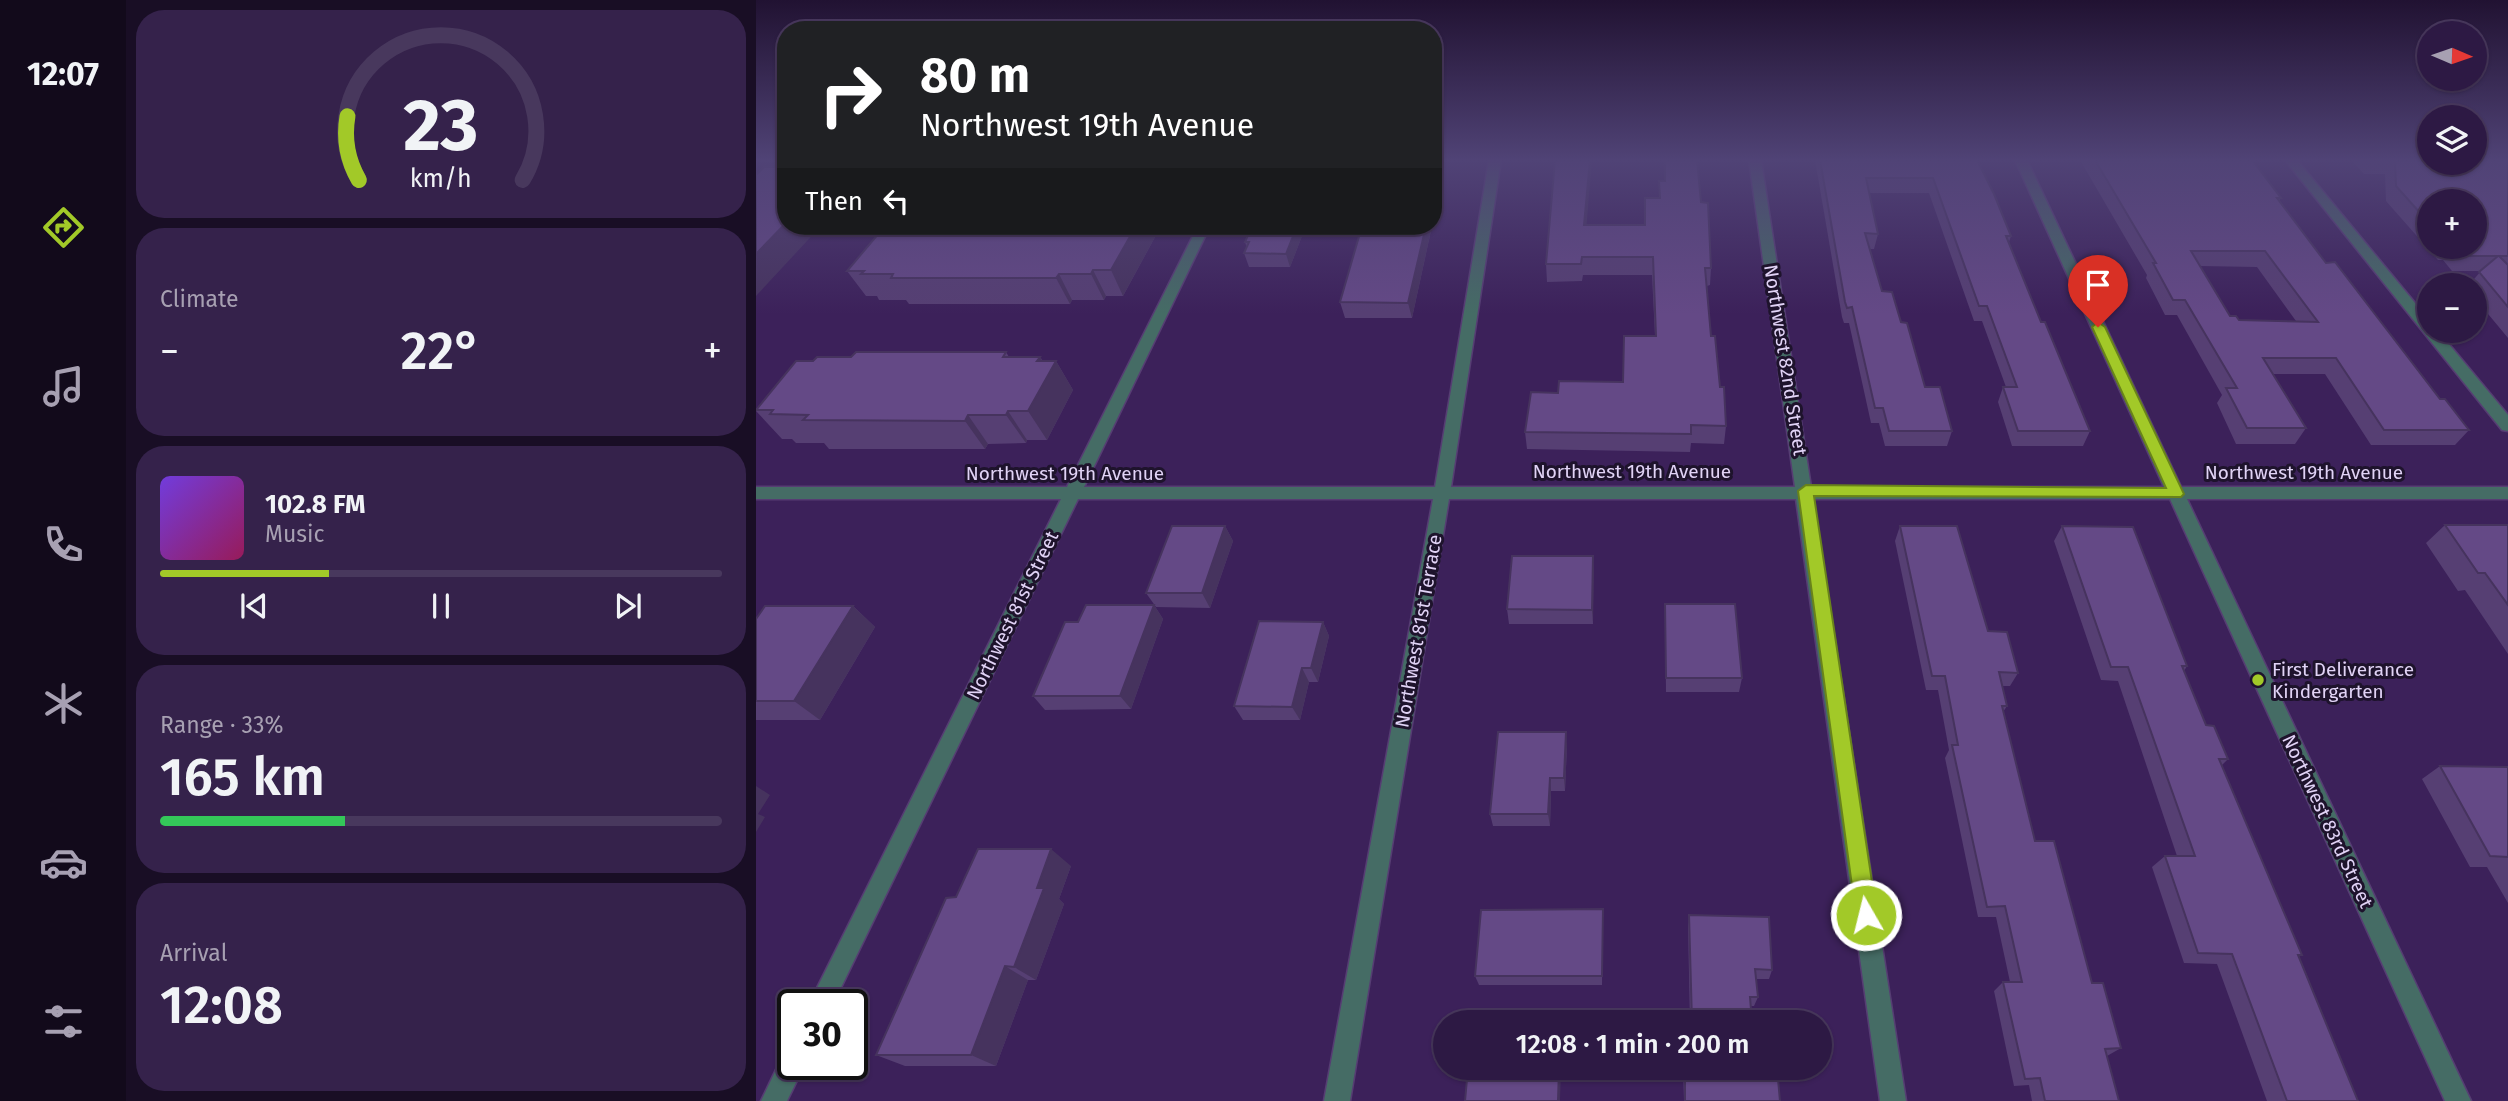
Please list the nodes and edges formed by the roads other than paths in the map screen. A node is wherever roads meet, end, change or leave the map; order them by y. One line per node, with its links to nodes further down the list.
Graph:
1 (1487, 211): 11 (street, Northwest 81st Terrace)
2 (1763, 211): 9 (street, Northwest 82nd Street)
3 (2045, 211): 14 (street, Northwest 83rd Street)
4 (2333, 211): 6 (street)
5 (1200, 235): 13 (street, Northwest 81st Street)
6 (2417, 314)
7 (2441, 343): 8 (street)
8 (2508, 426)
9 (1806, 491): 11 (street, Northwest 19th Avenue); 14 (street, Northwest 19th Avenue); 19 (street, Northwest 82nd Street)
10 (756, 493): 13 (street, Northwest 19th Avenue)
11 (1442, 493): 13 (street, Northwest 19th Avenue); 18 (street, Northwest 81st Terrace)
12 (2508, 493): 14 (street, Northwest 19th Avenue)
13 (1071, 494): 15 (street, Northwest 81st Street)
14 (2176, 494): 20 (street, Northwest 83rd Street)
15 (828, 989)
16 (784, 1080): 17 (street)
17 (774, 1101)
18 (1337, 1101)
19 (1893, 1101)
20 (2458, 1101)

